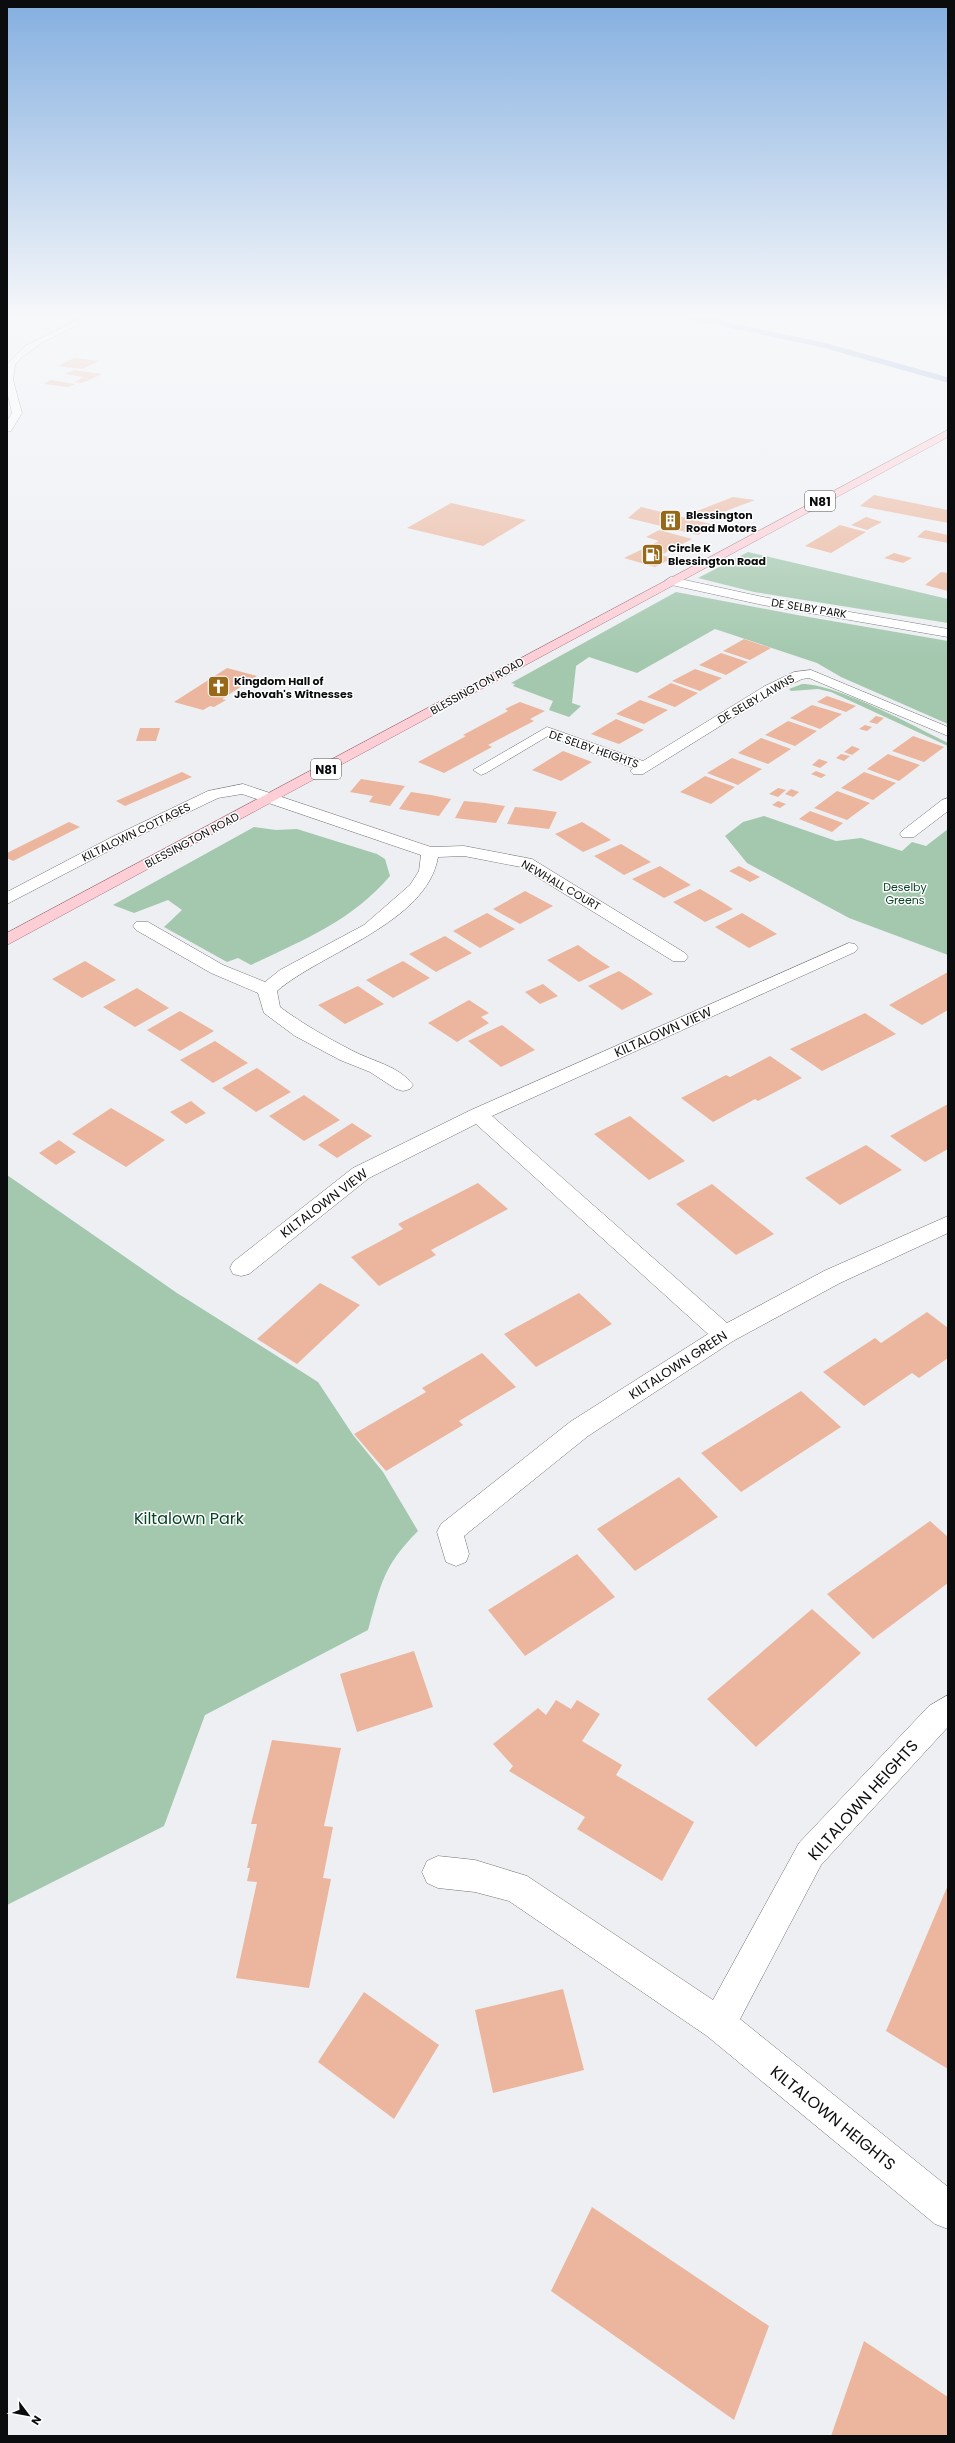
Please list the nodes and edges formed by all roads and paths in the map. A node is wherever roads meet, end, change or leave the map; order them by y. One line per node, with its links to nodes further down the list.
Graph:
1 (948, 433): 2 (main road, BLESSINGTON ROAD / N81)
2 (671, 581): 3 (street, DE SELBY PARK); 7 (main road, BLESSINGTON ROAD / N81)
3 (948, 633)
4 (948, 732): 5 (street, DE SELBY LAWNS)
5 (641, 769): 6 (street, DE SELBY HEIGHTS)
6 (481, 770)
7 (270, 799): 10 (street, NEWHALL COURT); 11 (street, KILTALOWN COTTAGES); 13 (main road, BLESSINGTON ROAD / N81)
8 (948, 803): 9 (street)
9 (908, 834)
10 (430, 852): 15 (street, NEWHALL COURT); 16 (street)
11 (7, 899)
12 (142, 926): 16 (street)
13 (7, 940)
14 (849, 948): 18 (street, KILTALOWN VIEW)
15 (679, 957)
16 (267, 990): 17 (street)
17 (403, 1085)
18 (478, 1115): 20 (street, KILTALOWN VIEW); 21 (street)
19 (948, 1224): 21 (street, KILTALOWN GREEN)
20 (241, 1268)
21 (725, 1335): 22 (street, KILTALOWN GREEN)
22 (456, 1554)
23 (948, 1710): 25 (street, KILTALOWN HEIGHTS)
24 (438, 1872): 25 (street, KILTALOWN HEIGHTS)
25 (719, 2024): 26 (street, KILTALOWN HEIGHTS)
26 (948, 2211)

